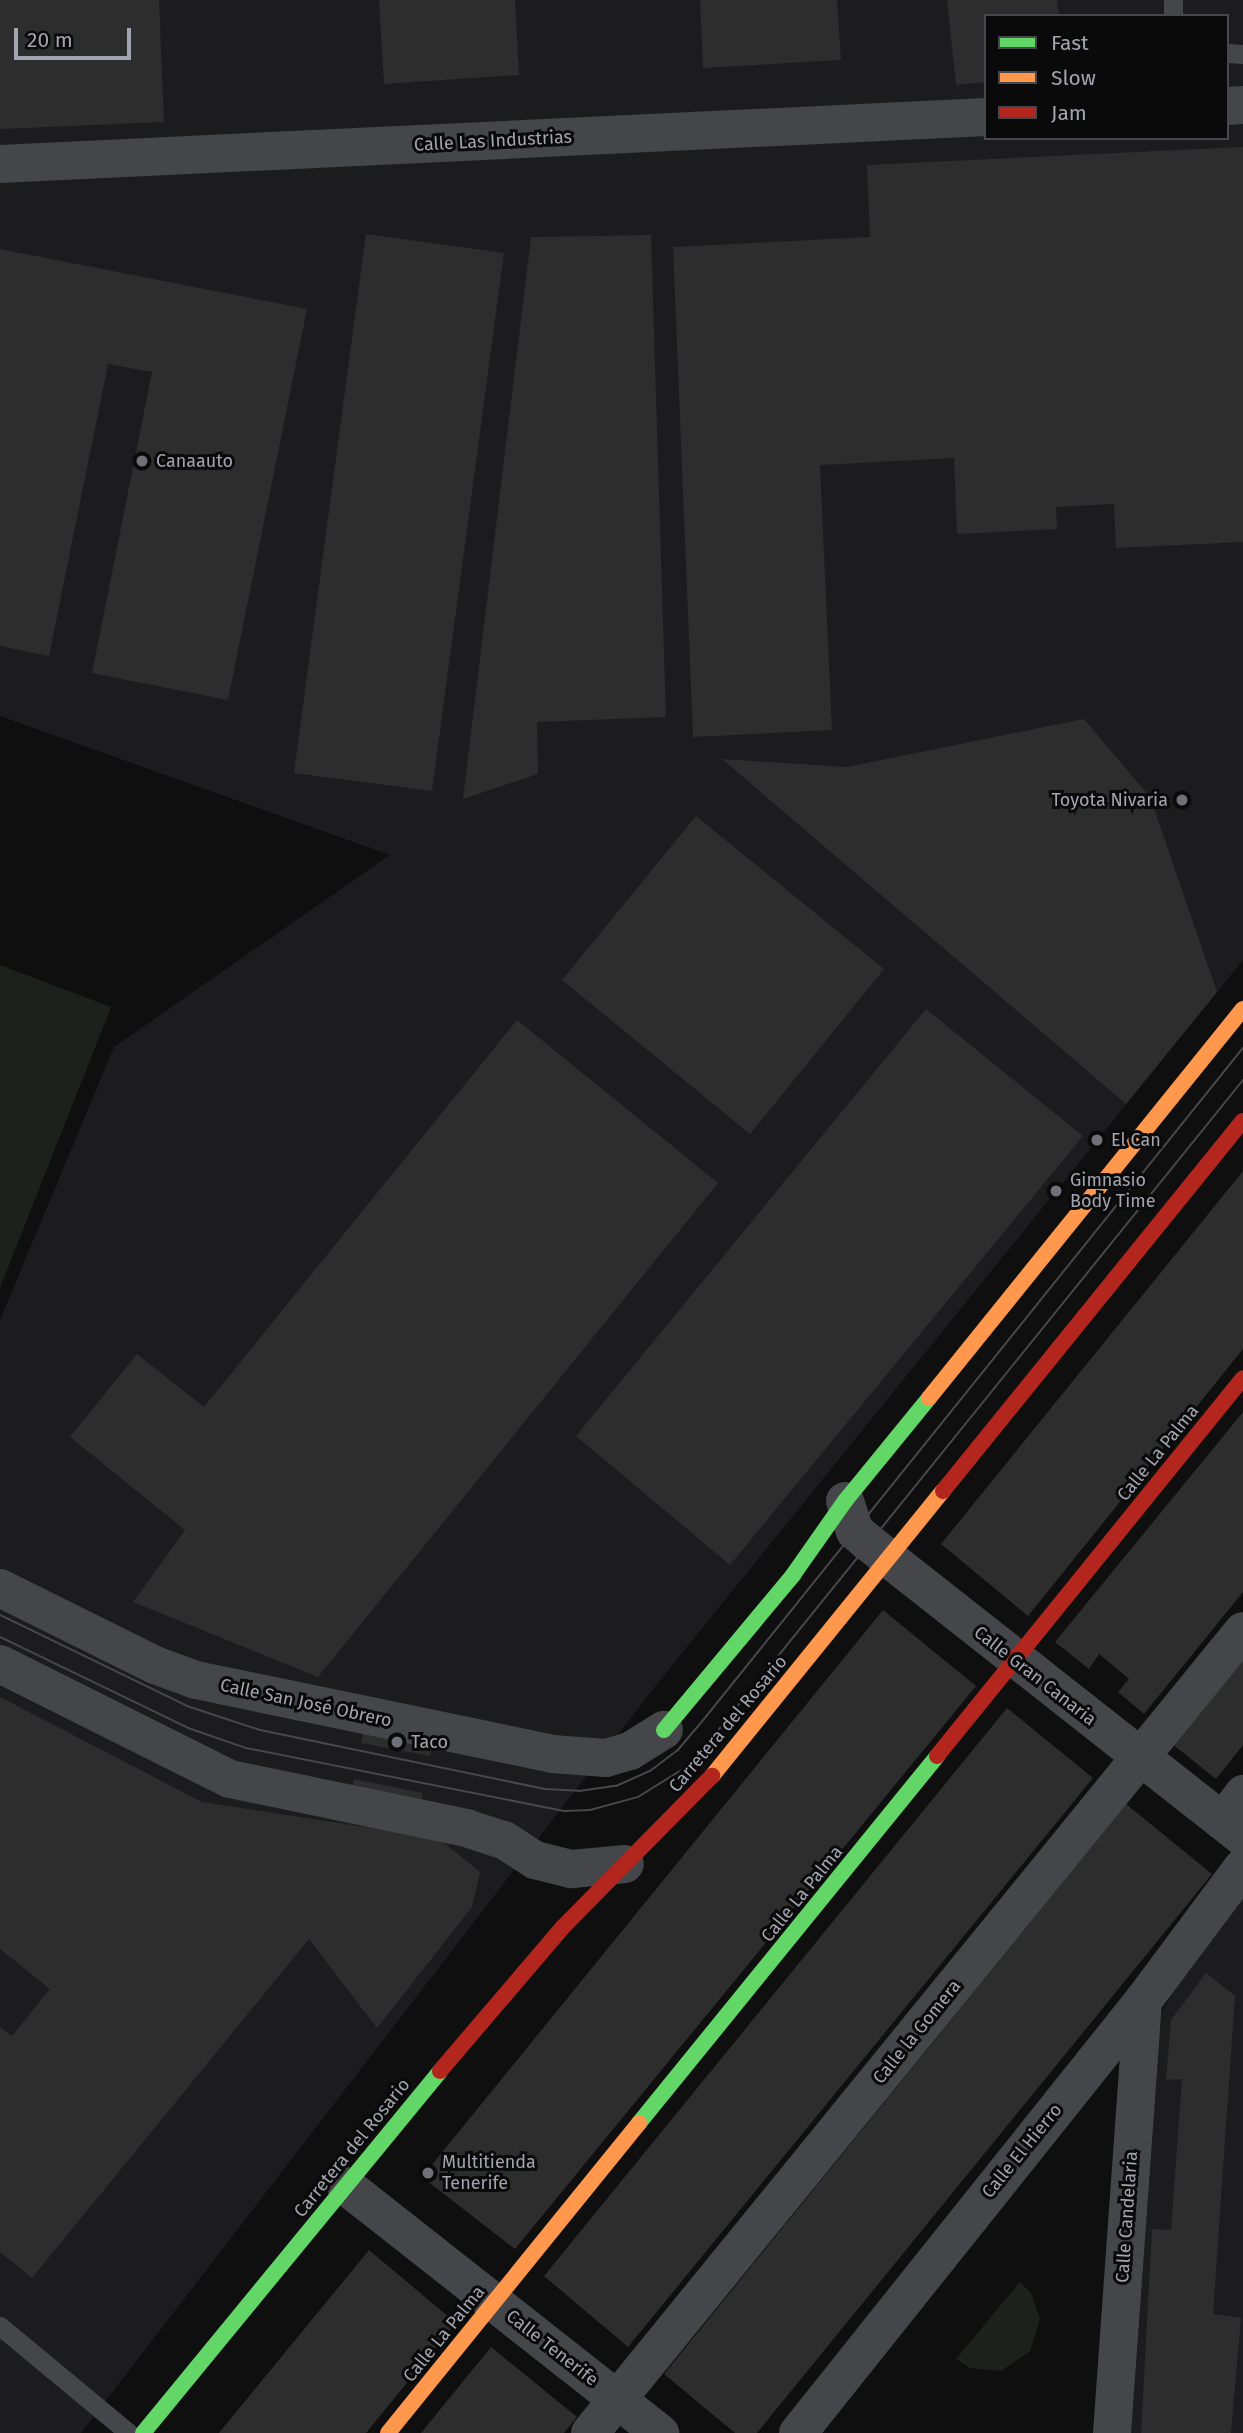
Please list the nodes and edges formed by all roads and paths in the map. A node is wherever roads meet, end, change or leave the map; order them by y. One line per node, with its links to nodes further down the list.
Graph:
1 (984, 117): 2 (street, Calle Las Industrias)
2 (0, 164)
3 (1243, 1009): 6 (main road)
4 (1243, 1121): 7 (main road, Carretera del Rosario)
5 (1243, 1378): 10 (main road, Calle La Palma)
6 (845, 1501): 7 (street, Calle Gran Canaria); 12 (main road)
7 (889, 1560): 10 (street, Calle Gran Canaria); 15 (main road, Carretera del Rosario)
8 (0, 1588): 12 (street, Calle San José Obrero)
9 (1243, 1631): 13 (street, Calle la Gomera)
10 (1015, 1662): 13 (street, Calle Gran Canaria); 19 (main road, Calle La Palma)
11 (0, 1664): 15 (street)
12 (664, 1730)
13 (1141, 1757): 14 (street, Calle Gran Canaria); 21 (street, Calle la Gomera)
14 (1236, 1817)
15 (625, 1864): 18 (main road, Carretera del Rosario)
16 (1243, 1867): 17 (street, Calle El Hierro)
17 (1143, 2001): 27 (street, Calle El Hierro); 28 (street, Calle Candelaria)
18 (346, 2186): 19 (street, Calle Tenerife); 23 (main road, Carretera del Rosario)
19 (495, 2303): 21 (street, Calle Tenerife); 24 (main road, Calle La Palma)
20 (0, 2326): 22 (lane)
21 (617, 2400): 25 (street, Calle la Gomera); 26 (street, Calle Tenerife)
22 (129, 2433)
23 (143, 2433)
24 (388, 2433)
25 (590, 2433)
26 (660, 2433)
27 (798, 2433)
28 (1112, 2433)

